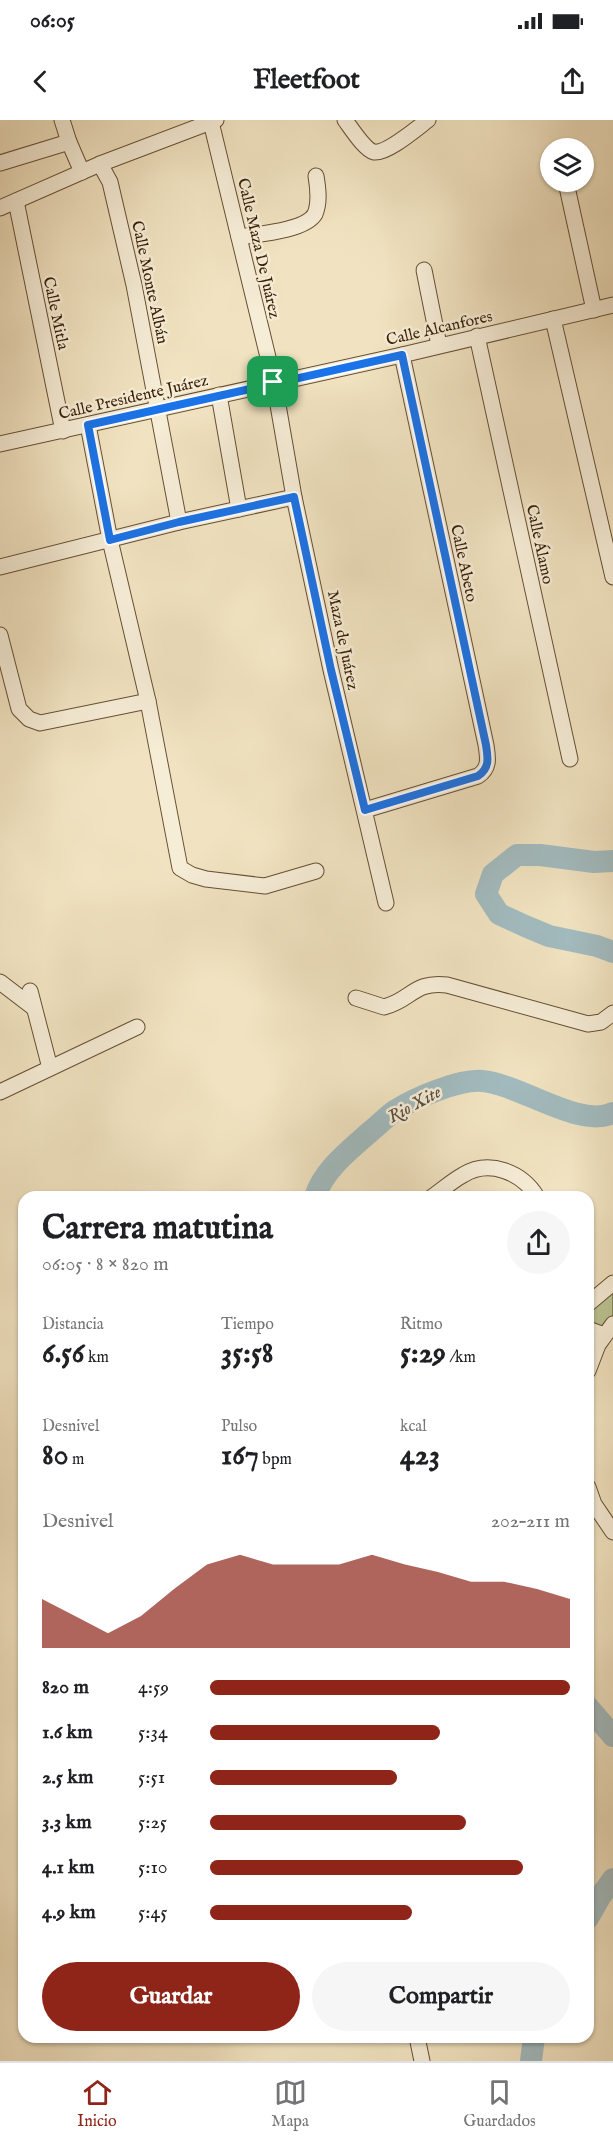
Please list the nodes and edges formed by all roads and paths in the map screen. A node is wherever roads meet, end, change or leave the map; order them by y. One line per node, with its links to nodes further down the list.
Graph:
1 (62, 120): 5 (street)
2 (345, 120): 3 (street)
3 (428, 120)
4 (213, 121): 7 (street); 13 (street, Calle Maza De Juárez)
5 (69, 142): 6 (street); 8 (street)
6 (0, 163)
7 (100, 164): 8 (street); 23 (street, Calle Monte Albán)
8 (82, 172): 11 (street)
9 (316, 176): 13 (street)
10 (568, 192): 16 (street)
11 (16, 201): 12 (street); 25 (street, Calle Mitla)
12 (0, 208)
13 (239, 237): 21 (street, Calle Maza De Juárez)
14 (424, 270): 19 (street)
15 (613, 305): 16 (street, Calle Alcanfores)
16 (594, 310): 17 (street, Calle Alcanfores)
17 (553, 319): 18 (street, Calle Alcanfores); 32 (street)
18 (477, 336): 19 (street, Calle Alcanfores); 35 (street, Calle Álamo)
19 (439, 345): 20 (street, Calle Alcanfores)
20 (402, 355): 21 (street, Calle Alcanfores); 36 (street, Calle Abeto)
21 (273, 382): 22 (street, Calle Presidente Juárez); 27 (street, Maza de Juárez)
22 (219, 395): 23 (street, Calle Presidente Juárez); 28 (street)
23 (157, 410): 24 (street, Calle Presidente Juárez); 29 (street, Calle Monte Albán)
24 (88, 425): 25 (street, Calle Presidente Juárez); 30 (street)
25 (63, 431): 26 (street, Calle Presidente Juárez)
26 (0, 444)
27 (294, 497): 28 (street); 36 (street, Maza de Juárez)
28 (239, 509): 29 (street)
29 (179, 522): 30 (street)
30 (110, 540): 31 (street); 34 (street)
31 (0, 567)
32 (613, 577)
33 (0, 634): 34 (street)
34 (148, 701): 37 (street)
35 (570, 759)
36 (365, 810): 38 (street, Maza de Juárez)
37 (316, 871)
38 (386, 903)
39 (0, 982): 42 (street)
40 (30, 991): 42 (street)
41 (356, 998): 43 (street)
42 (34, 1008): 45 (street)
43 (613, 1013)
44 (137, 1028): 45 (street)
45 (50, 1068): 46 (street)
46 (0, 1092)
47 (440, 1191): 48 (street)
48 (533, 1191)
49 (613, 1283): 50 (street)
50 (594, 1299)
51 (594, 1329): 52 (street)
52 (609, 1330): 53 (street)
53 (594, 1359)
54 (594, 1504): 55 (street)
55 (613, 1532)
56 (418, 2043): 57 (street)
57 (422, 2061)

